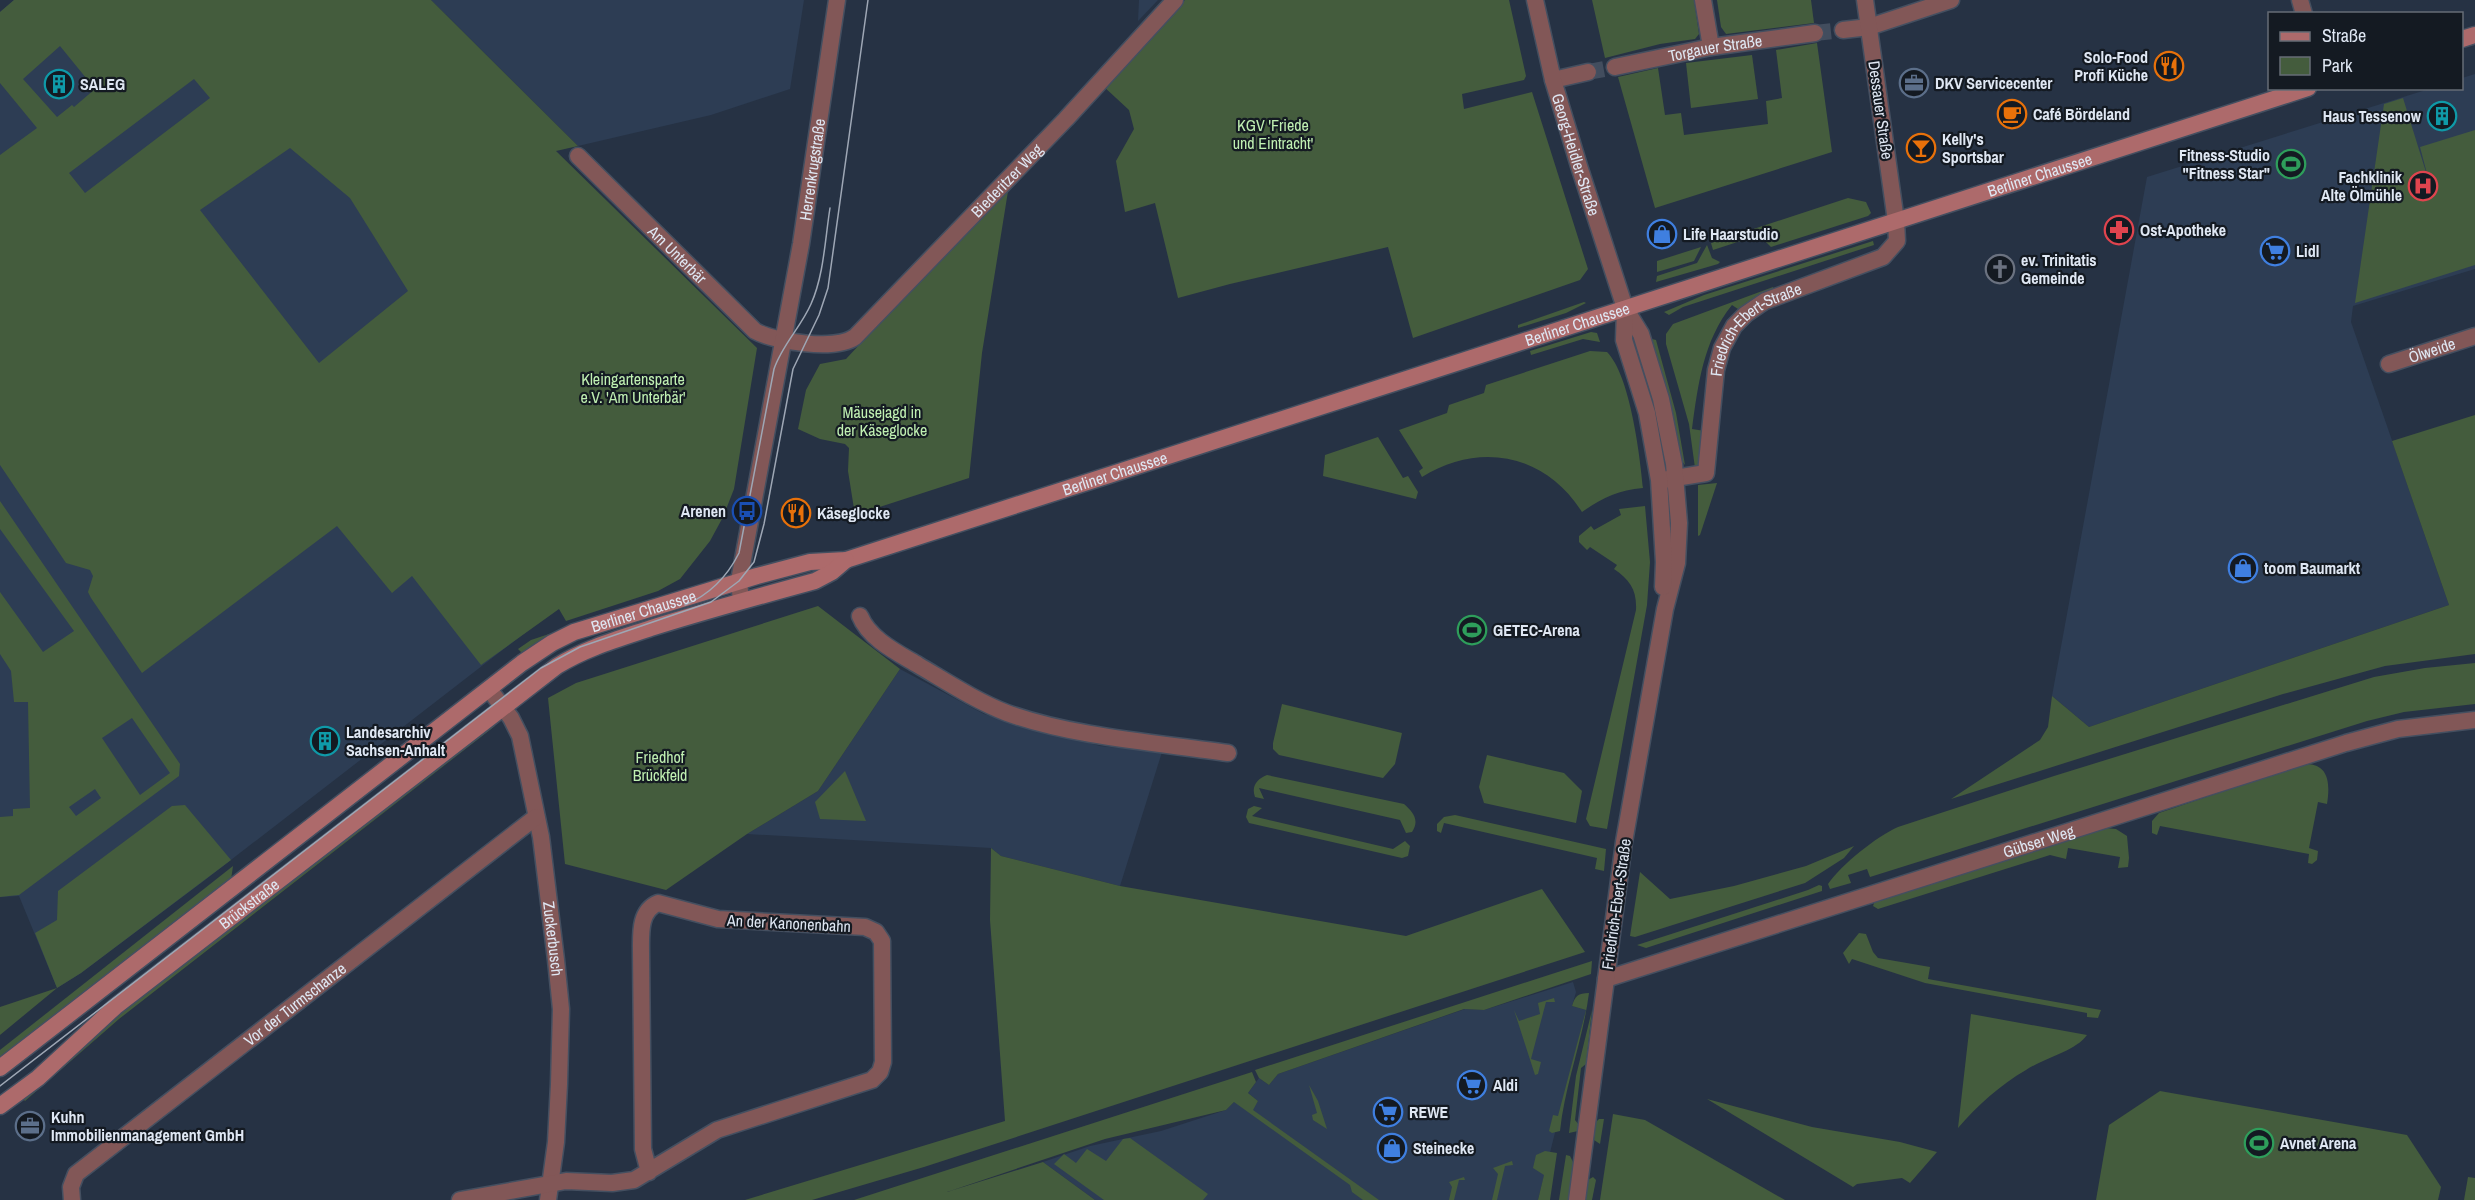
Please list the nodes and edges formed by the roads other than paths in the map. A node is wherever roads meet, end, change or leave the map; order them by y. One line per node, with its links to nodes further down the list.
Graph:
1 (837, 0): 19 (street, Herrenkrugstraße)
2 (1175, 0): 19 (street, Biederitzer Weg)
3 (1535, 0): 13 (street, Georg-Heidler-Straße)
4 (1703, 0): 10 (street)
5 (1865, 0): 7 (street, Dessauer Straße)
6 (1952, 0): 7 (street)
7 (1869, 27): 8 (street); 16 (street, Dessauer Straße)
8 (1843, 30)
9 (1815, 33): 10 (street, Torgauer Straße)
10 (1711, 47): 11 (street, Torgauer Straße)
11 (1615, 67)
12 (1588, 72): 13 (street)
13 (1553, 80): 17 (street, Georg-Heidler-Straße)
14 (2302, 90): 16 (main road, Berliner Chaussee)
15 (578, 156): 19 (street, Am Unterbär)
16 (1896, 221): 17 (main road, Berliner Chaussee); 21 (street, Friedrich-Ebert-Straße)
17 (1625, 308): 21 (street, Friedrich-Ebert-Straße); 22 (street, Friedrich-Ebert-Straße); 23 (main road, Berliner Chaussee)
18 (2475, 336): 20 (street, Ölweide)
19 (784, 339): 24 (street, Herrenkrugstraße)
20 (2389, 364)
21 (1676, 478): 22 (street, Friedrich-Ebert-Straße); 26 (street, Friedrich-Ebert-Straße)
22 (1659, 480): 26 (street, Friedrich-Ebert-Straße)
23 (846, 560): 24 (main road, Berliner Chaussee); 25 (main road, Berliner Chaussee)
24 (739, 581): 25 (street, Herrenkrugstraße); 28 (main road, Berliner Chaussee)
25 (741, 601): 29 (main road, Berliner Chaussee)
26 (1665, 609): 33 (street, Friedrich-Ebert-Straße)
27 (860, 616): 31 (street)
28 (489, 689): 29 (street, Zuckerbusch); 34 (main road, Brückstraße)
29 (503, 707): 32 (street, Zuckerbusch); 35 (main road, Brückstraße)
30 (2475, 720): 33 (street, Gübser Weg)
31 (1228, 753)
32 (536, 817): 37 (street, Zuckerbusch); 38 (street, Vor der Turmschanze)
33 (1606, 979): 40 (street, Friedrich-Ebert-Straße)
34 (0, 1068)
35 (0, 1106)
36 (650, 1172): 36 (street, An der Kanonenbahn); 37 (street, An der Kanonenbahn)
37 (549, 1192): 39 (street)
38 (72, 1200)
39 (460, 1200)
40 (1577, 1200)

